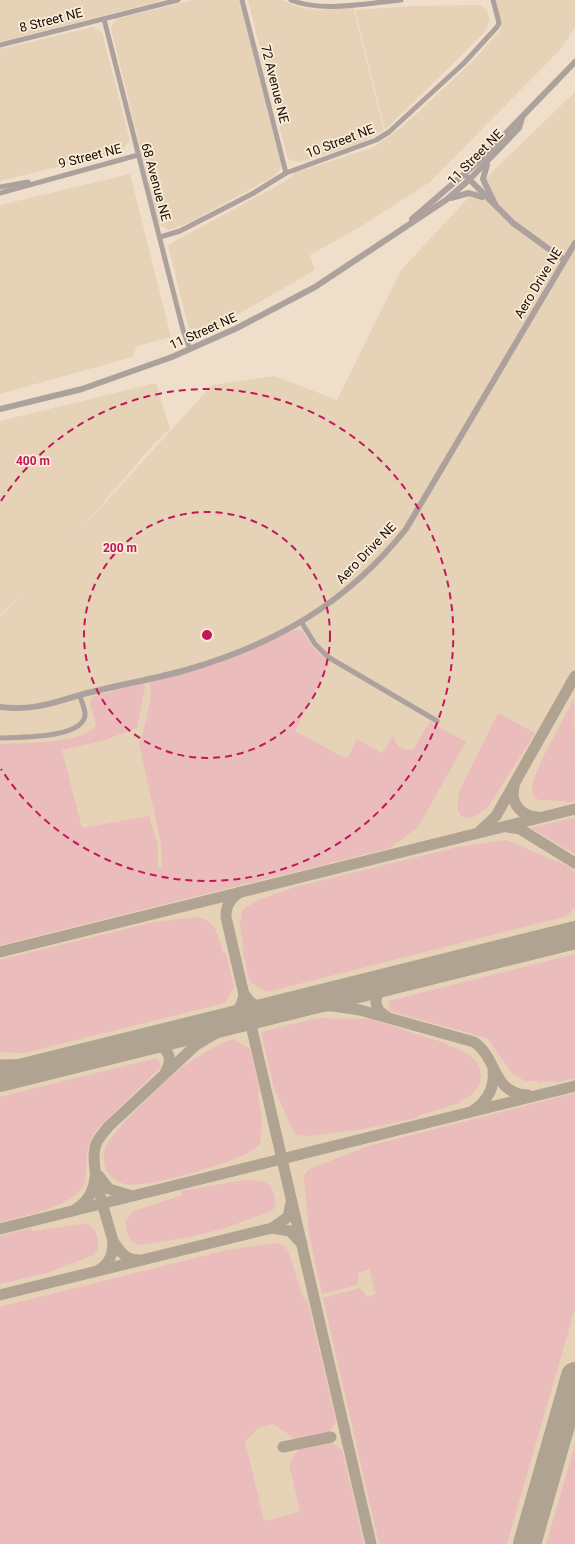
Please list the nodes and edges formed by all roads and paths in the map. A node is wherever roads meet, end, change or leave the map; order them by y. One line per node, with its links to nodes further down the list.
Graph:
1 (178, 0): 6 (street, 8 Street NE)
2 (242, 0): 12 (street, 72 Avenue NE)
3 (291, 0): 4 (street)
4 (401, 0)
5 (493, 0): 12 (street, 10 Street NE)
6 (104, 19): 7 (street, 8 Street NE); 10 (street, 68 Avenue NE)
7 (0, 44)
8 (575, 62): 9 (street, 11 Street NE)
9 (522, 118): 11 (street, 11 Street NE); 13 (street, 11 Street NE)
10 (138, 155): 14 (street, 9 Street NE); 22 (street, 68 Avenue NE)
11 (489, 160): 15 (street, 11 Street NE); 20 (street)
12 (286, 173): 22 (street, 10 Street NE)
13 (465, 174): 15 (street); 21 (street, 11 Street NE)
14 (48, 178): 16 (street, 9 Street NE); 17 (street, 9 Street NE)
15 (469, 180): 18 (street); 19 (street, 11 Street NE)
16 (0, 187)
17 (0, 193)
18 (487, 199): 19 (street); 20 (street)
19 (446, 200): 21 (street, 11 Street NE)
20 (503, 215): 24 (street)
21 (396, 232): 25 (street, 11 Street NE)
22 (160, 237): 25 (street, 68 Avenue NE)
23 (575, 243): 24 (street, Aero Drive NE)
24 (564, 260): 27 (street, Aero Drive NE)
25 (190, 349): 26 (street, 11 Street NE)
26 (0, 409)
27 (302, 622): 28 (street, Aero Drive NE); 30 (street)
28 (80, 696): 29 (street, Aero Drive NE); 31 (street)
29 (0, 707)
30 (437, 721)
31 (0, 738)

